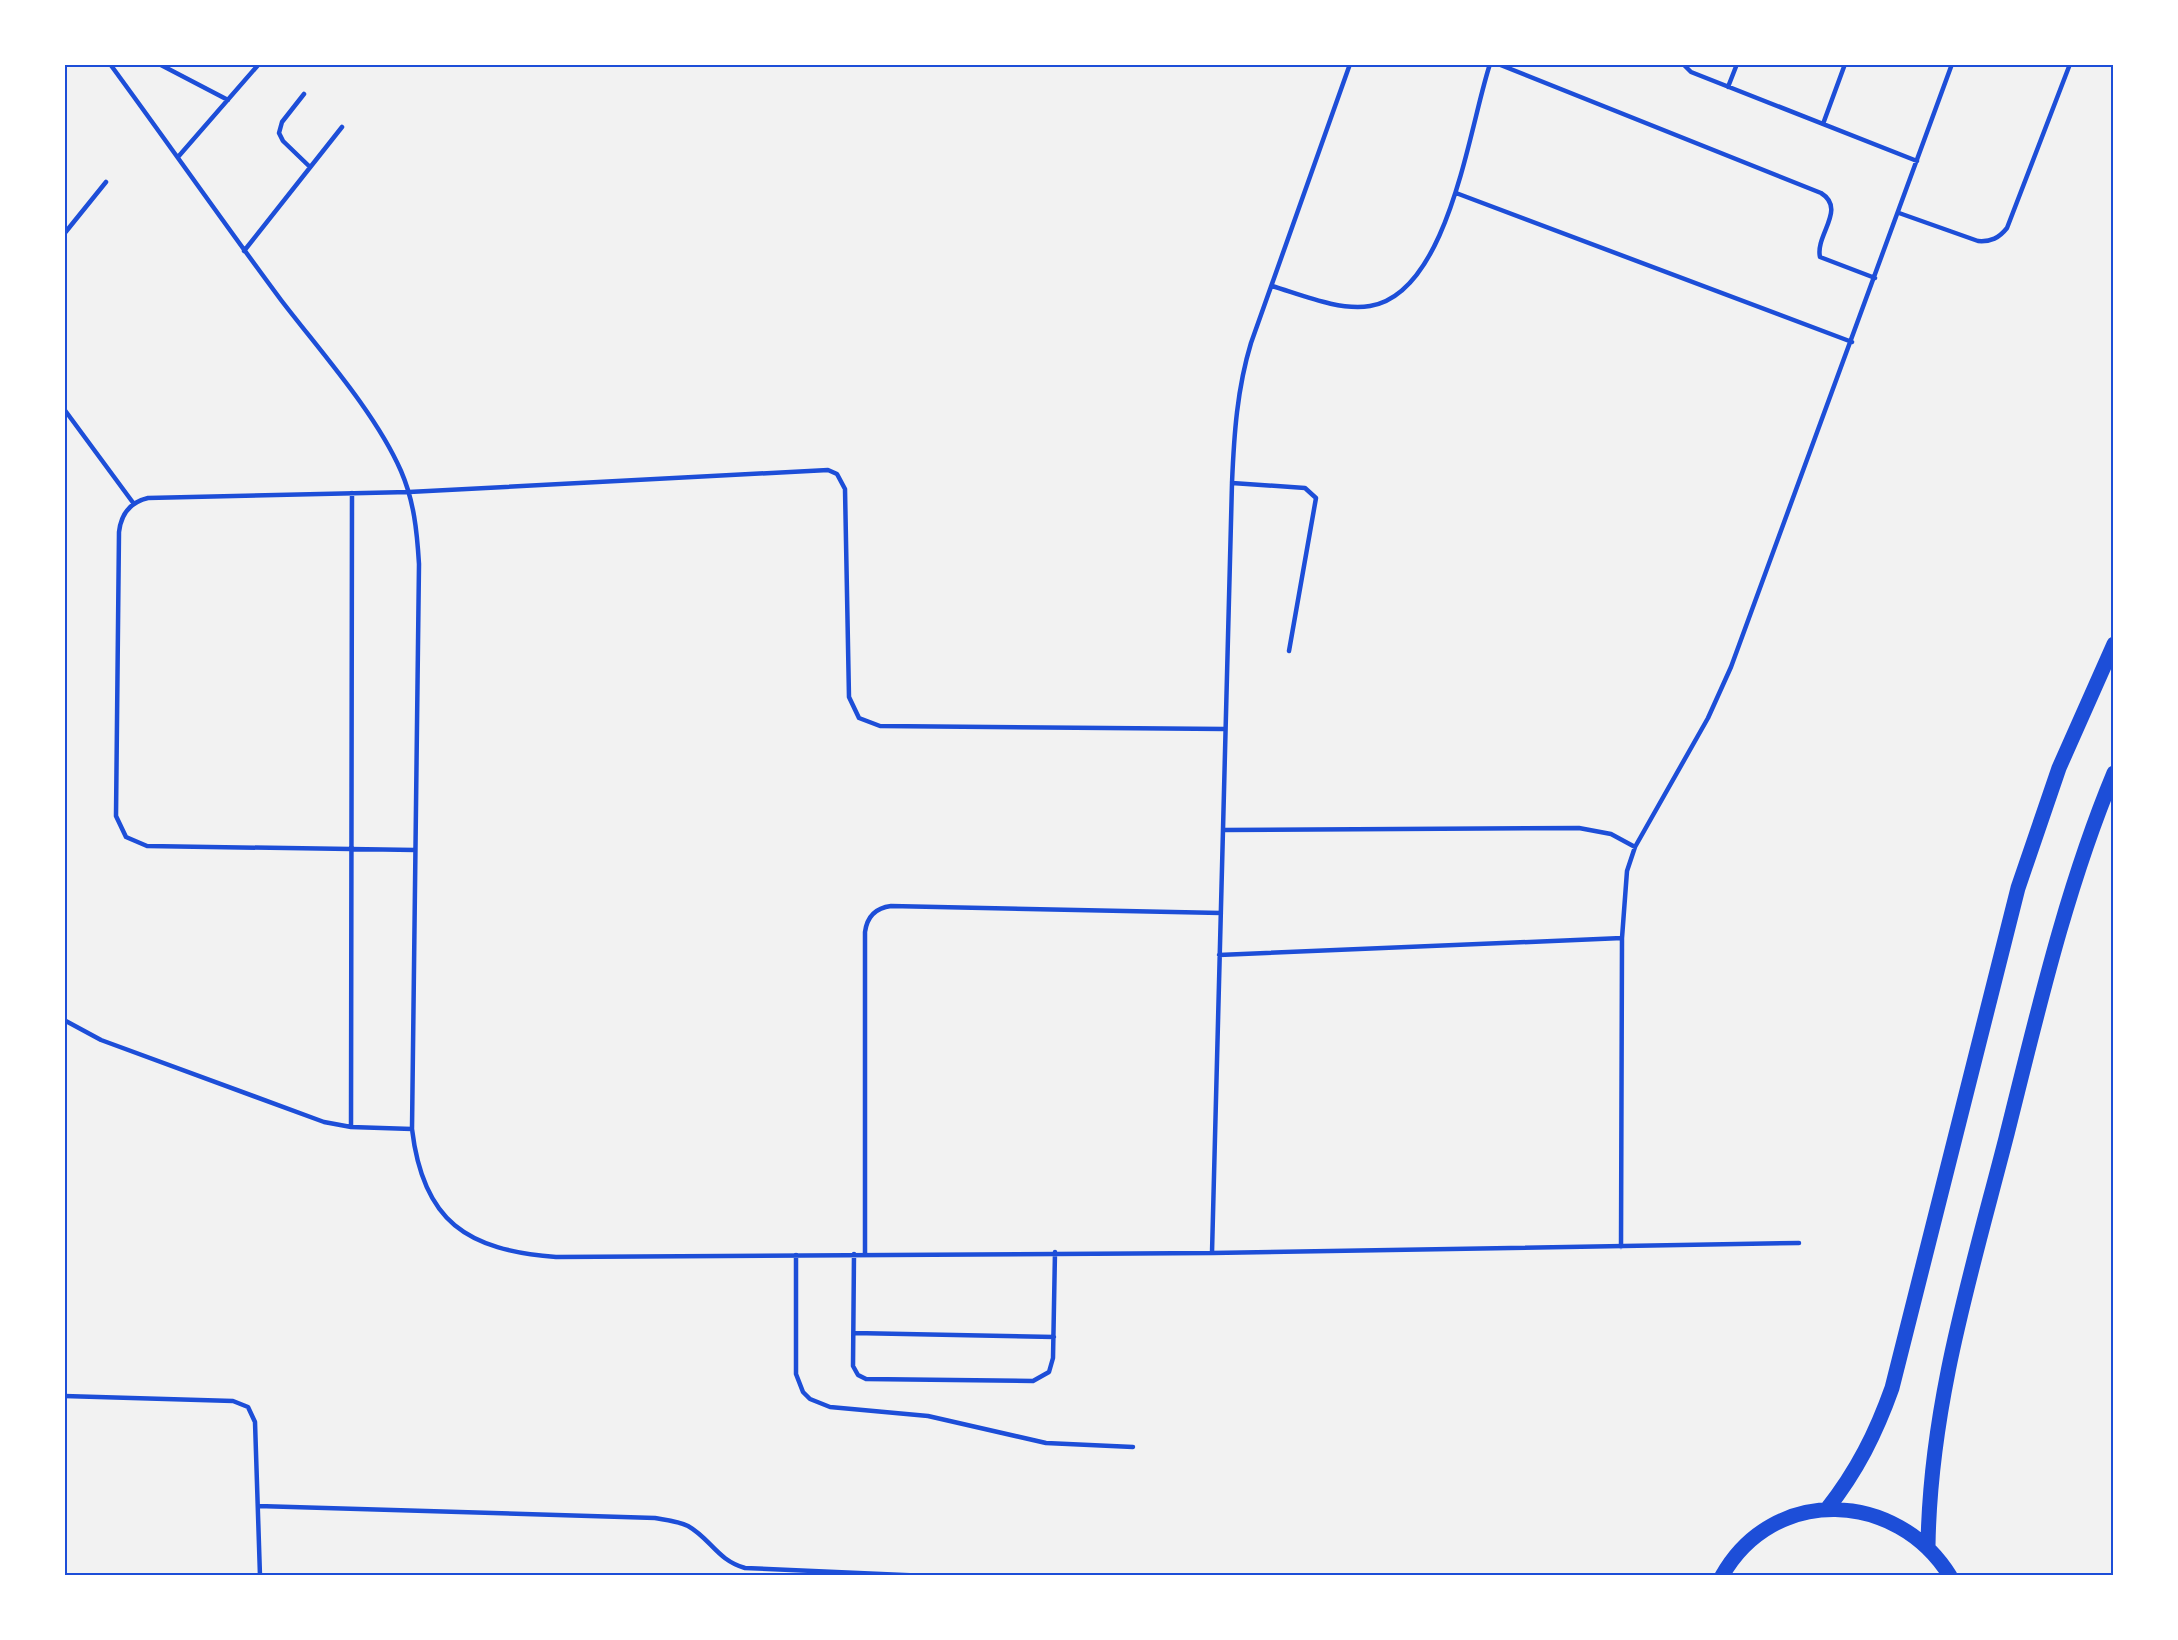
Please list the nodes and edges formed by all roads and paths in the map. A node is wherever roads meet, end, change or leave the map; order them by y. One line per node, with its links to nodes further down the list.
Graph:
1 (110, 64): 17 (lane)
2 (159, 64): 14 (lane)
3 (259, 64): 14 (lane)
4 (1350, 64): 26 (lane)
5 (1490, 64): 21 (lane)
6 (1498, 64): 25 (lane)
7 (1683, 64): 12 (lane)
8 (1737, 64): 12 (lane)
9 (1845, 64): 15 (lane)
10 (1952, 64): 18 (lane)
11 (2070, 64): 22 (lane)
12 (1728, 87): 15 (lane)
13 (304, 94): 19 (lane)
14 (228, 100): 17 (lane)
15 (1823, 124): 18 (lane)
16 (342, 127): 19 (lane)
17 (178, 157): 24 (lane)
18 (1917, 161): 22 (lane)
19 (310, 167): 24 (lane)
20 (106, 182): 23 (lane)
21 (1456, 193): 26 (lane); 27 (lane)
22 (1899, 213): 25 (lane)
23 (64, 234)
24 (244, 251): 30 (lane)
25 (1875, 278): 27 (lane)
26 (1272, 286): 29 (lane)
27 (1852, 342): 38 (lane)
28 (64, 409): 32 (lane)
29 (1232, 483): 34 (lane); 35 (lane)
30 (408, 492): 31 (lane); 35 (lane); 40 (lane)
31 (352, 493): 32 (lane); 39 (lane)
32 (134, 504): 39 (lane)
33 (2114, 644): 59 (main road)
34 (1289, 651)
35 (1225, 729): 37 (lane)
36 (2114, 773): 60 (main road)
37 (1223, 830): 38 (lane); 41 (lane)
38 (1635, 847): 42 (lane)
39 (351, 849): 40 (lane); 45 (lane)
40 (415, 850): 46 (lane)
41 (1221, 913): 43 (lane); 52 (lane)
42 (1622, 938): 43 (lane); 48 (lane)
43 (1219, 955): 50 (lane)
44 (64, 1020): 45 (lane)
45 (351, 1127): 46 (lane)
46 (412, 1129): 53 (lane)
47 (1799, 1243): 48 (lane)
48 (1621, 1247): 50 (lane)
49 (1055, 1252): 50 (lane); 52 (lane); 55 (lane)
50 (1212, 1253)
51 (854, 1254): 52 (lane); 53 (lane); 54 (lane)
52 (865, 1254)
53 (796, 1255): 57 (lane)
54 (854, 1334): 55 (lane); 55 (lane)
55 (1054, 1337)
56 (64, 1396): 58 (lane)
57 (1133, 1447)
58 (258, 1506): 61 (lane); 62 (lane)
59 (1827, 1509): 60 (main road); 63 (main road)
60 (1928, 1546): 64 (main road)
61 (260, 1575)
62 (927, 1575)
63 (1722, 1575)
64 (1950, 1575)

